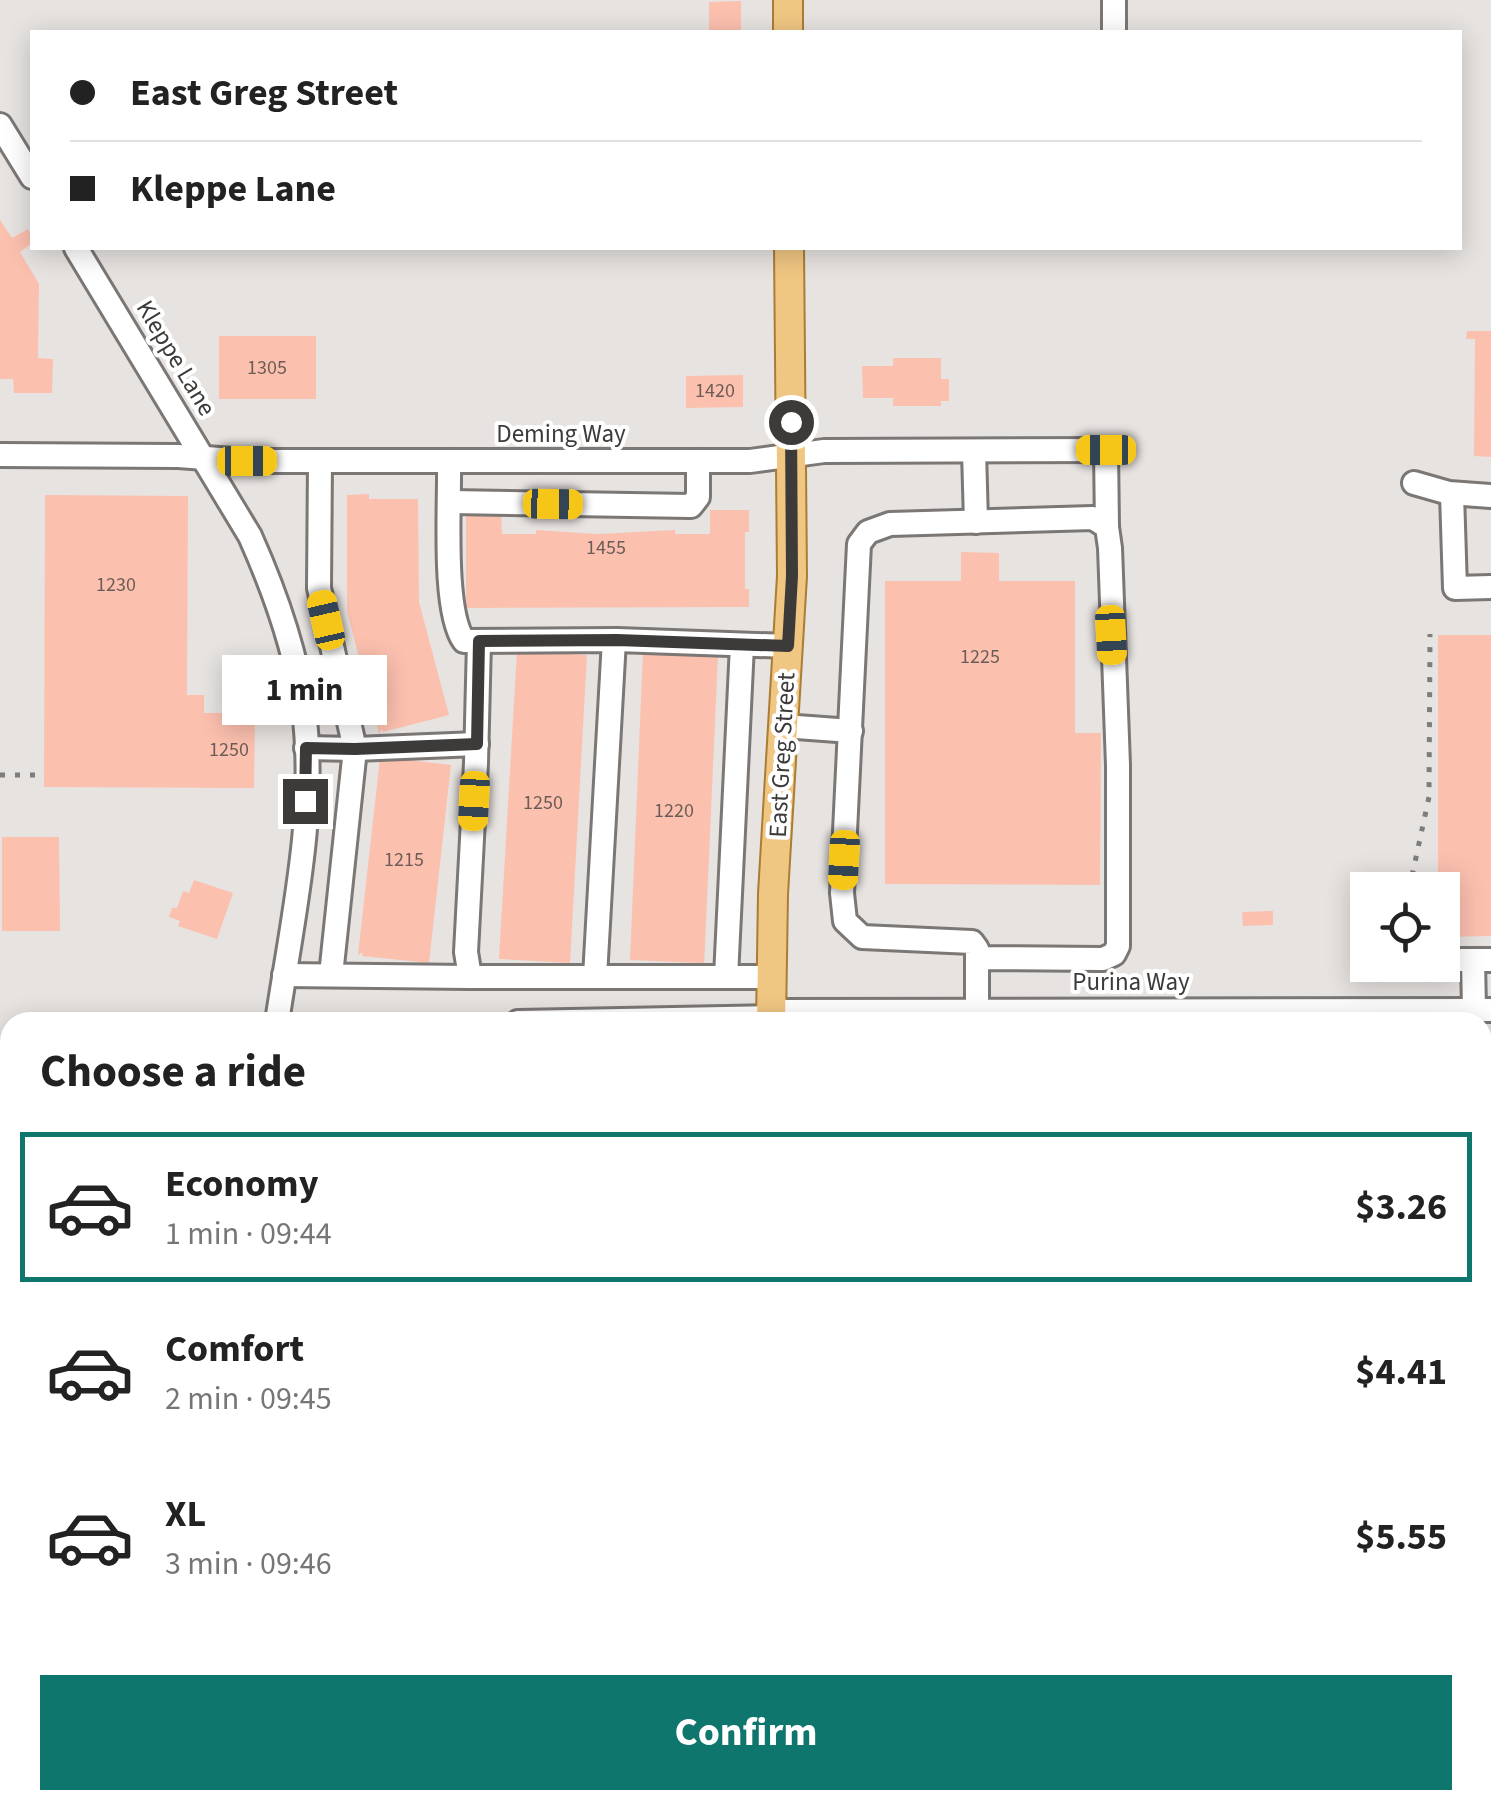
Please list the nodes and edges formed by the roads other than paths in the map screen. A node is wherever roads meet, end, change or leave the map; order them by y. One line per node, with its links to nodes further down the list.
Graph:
1 (788, 0): 3 (main road)
2 (1114, 0): 4 (street)
3 (788, 30)
4 (1114, 30)
5 (0, 126): 6 (street)
6 (30, 174)
7 (77, 250): 12 (street, Kleppe Lane)
8 (790, 250): 11 (main road, East Greg Street)
9 (974, 450): 11 (street, Deming Way); 20 (street); 21 (street, Deming Way)
10 (0, 456): 12 (street, Deming Way)
11 (791, 457): 15 (street, Deming Way); 26 (main road, East Greg Street)
12 (205, 458): 13 (street, Deming Way); 30 (street, Kleppe Lane)
13 (320, 461): 14 (street, Deming Way); 31 (street)
14 (449, 461): 15 (street, Deming Way); 19 (street)
15 (698, 461): 19 (street)
16 (1414, 483): 17 (street)
17 (1452, 494): 18 (street); 22 (street)
18 (1491, 496)
19 (450, 502): 24 (street)
20 (976, 522): 21 (street); 28 (street)
21 (1107, 527): 32 (street)
22 (1491, 587)
23 (614, 640): 24 (street); 25 (street); 38 (street)
24 (479, 641): 29 (street)
25 (742, 644): 26 (street); 36 (street)
26 (788, 646): 27 (main road, East Greg Street)
27 (784, 726): 28 (street); 37 (main road, East Greg Street)
28 (851, 731): 32 (street)
29 (477, 744): 31 (street); 39 (street)
30 (306, 748): 31 (street); 34 (street, Kleppe Lane)
31 (355, 749): 35 (street)
32 (977, 958): 40 (street)
33 (1482, 960): 45 (street)
34 (284, 975): 35 (street); 41 (street, Kleppe Lane)
35 (331, 976): 39 (street)
36 (726, 976): 37 (street); 38 (street)
37 (771, 976): 42 (main road, East Greg Street)
38 (595, 977): 39 (street)
39 (470, 978)
40 (977, 1010): 43 (street, Purina Way); 44 (street, Purina Way)
41 (278, 1012)
42 (771, 1012)
43 (918, 1012)
44 (1306, 1012)
45 (1471, 1012)

